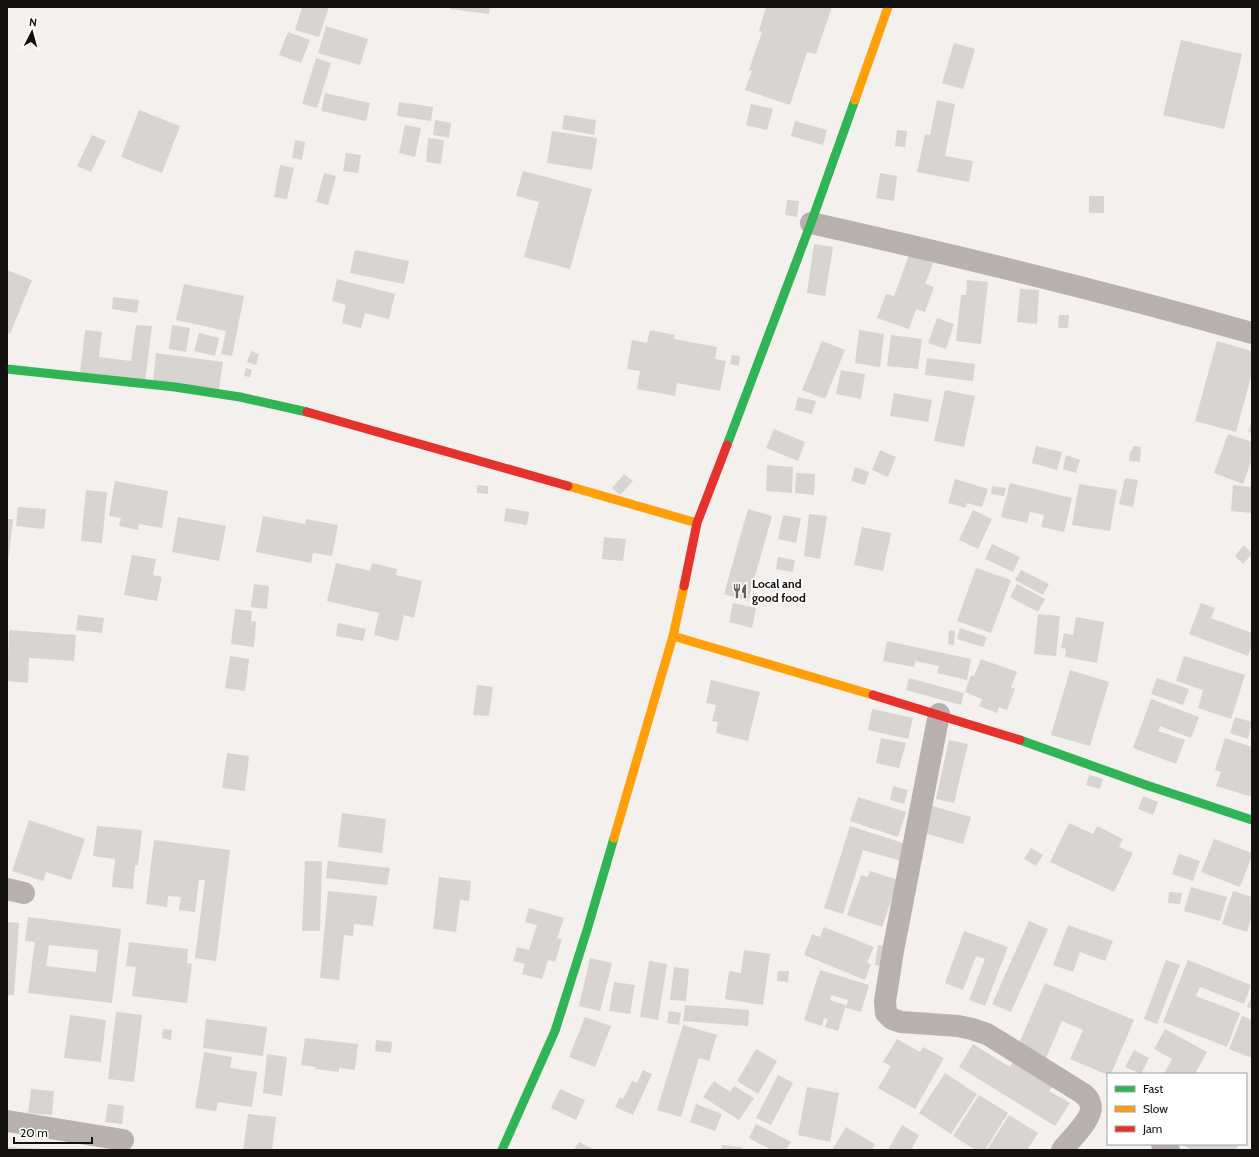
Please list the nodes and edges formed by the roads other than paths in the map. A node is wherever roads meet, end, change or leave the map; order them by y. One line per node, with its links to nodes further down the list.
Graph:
1 (884, 8): 2 (street)
2 (811, 223): 3 (street); 5 (street)
3 (1252, 333)
4 (7, 369): 5 (street)
5 (697, 524): 6 (street)
6 (673, 636): 7 (street); 12 (street)
7 (939, 714): 8 (street); 9 (street)
8 (1252, 820)
9 (1099, 1106): 13 (street)
10 (7, 1121): 11 (street)
11 (123, 1140)
12 (502, 1150)
13 (1062, 1150)

